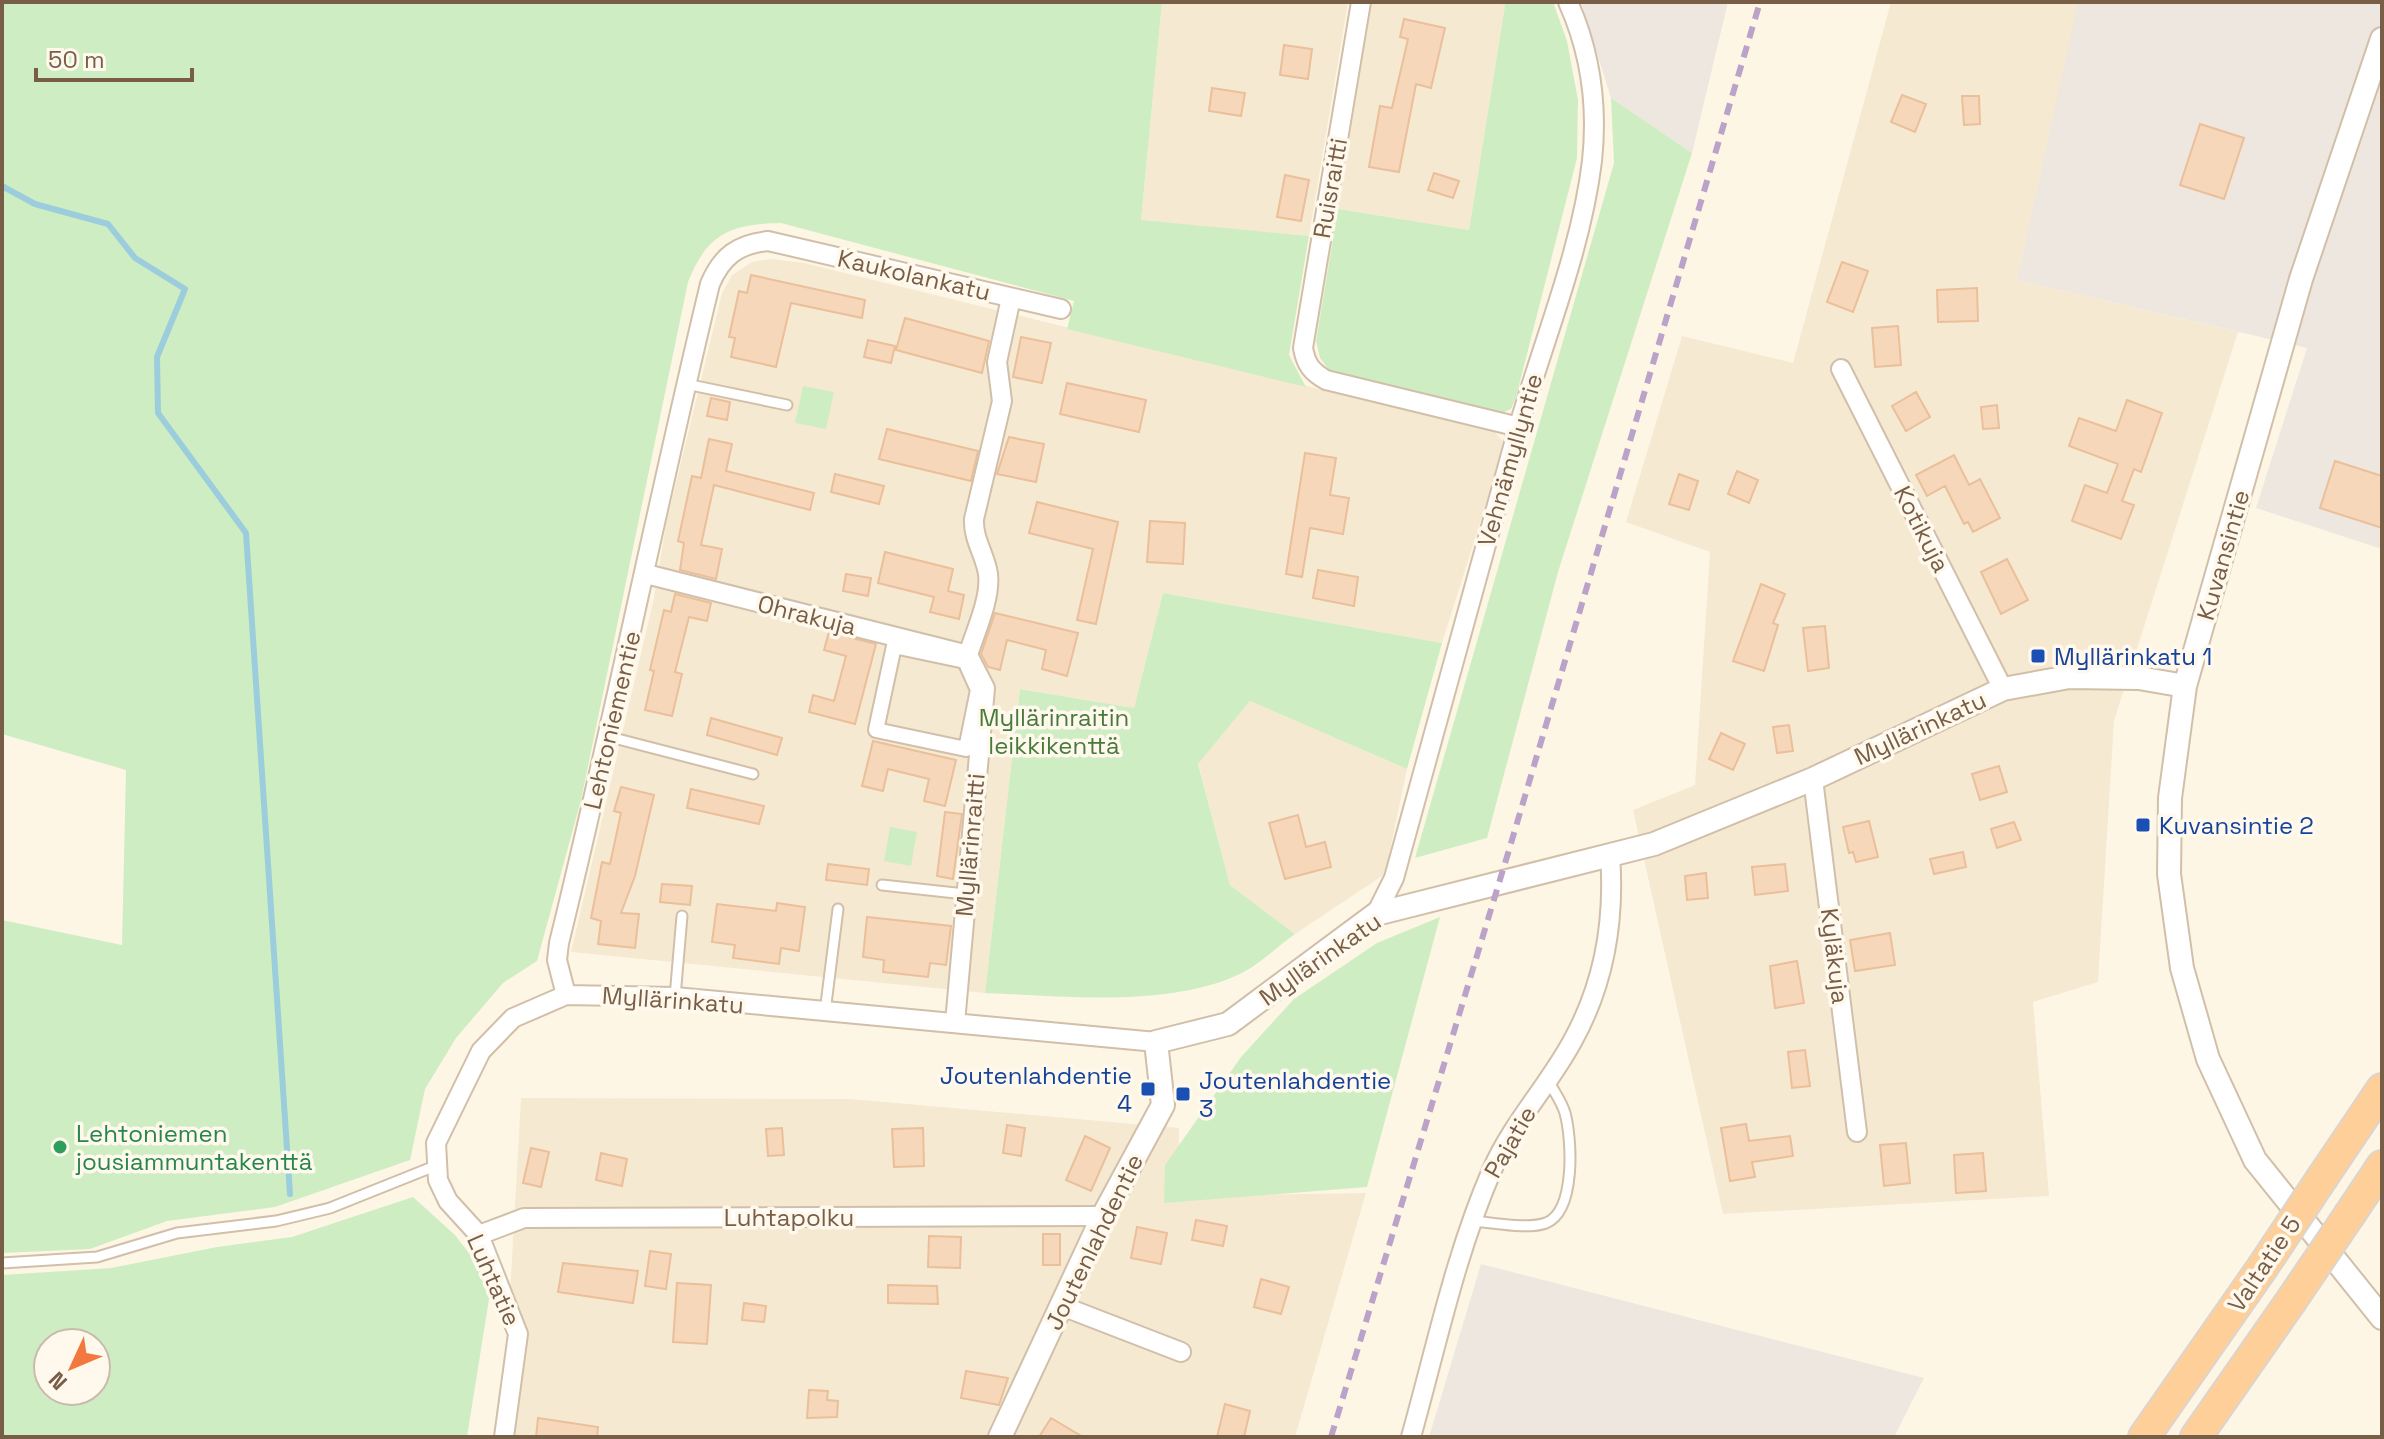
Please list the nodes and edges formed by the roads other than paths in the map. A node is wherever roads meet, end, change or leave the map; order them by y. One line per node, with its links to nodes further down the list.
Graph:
1 (1361, 2): 10 (street, Ruisraitti)
2 (1568, 2): 10 (street, Vehnämyllyntie)
3 (2382, 39): 13 (street, Kuvansintie)
4 (768, 241): 5 (street, Kaukolankatu); 8 (street, Lehtoniementie)
5 (1011, 298): 6 (street, Kaukolankatu); 12 (street)
6 (1061, 309)
7 (1841, 369): 14 (street, Kotikuja)
8 (686, 384): 9 (lane); 11 (street, Lehtoniementie)
9 (787, 405)
10 (1519, 427): 23 (street, Vehnämyllyntie)
11 (646, 574): 12 (street, Ohrakuja); 15 (street, Lehtoniementie)
12 (968, 655): 21 (street, Myllärinraitti)
13 (2185, 686): 14 (street, Myllärinkatu); 40 (street, Kuvansintie)
14 (2003, 689): 18 (street, Myllärinkatu)
15 (610, 737): 17 (lane); 25 (street, Lehtoniementie)
16 (966, 749): 16 (street)
17 (753, 774)
18 (1813, 779): 19 (street, Myllärinkatu); 32 (street, Kyläkuja)
19 (1610, 855): 23 (street, Myllärinkatu); 30 (street, Pajatie)
20 (882, 885): 21 (lane)
21 (965, 894): 28 (street, Myllärinraitti)
22 (838, 909): 27 (lane)
23 (1376, 914): 29 (street, Myllärinkatu)
24 (682, 916): 26 (lane)
25 (566, 995): 26 (street, Myllärinkatu); 34 (street)
26 (675, 997): 27 (street, Myllärinkatu)
27 (825, 1013): 28 (street, Myllärinkatu)
28 (955, 1023): 29 (street, Myllärinkatu)
29 (1156, 1042): 35 (street, Joutenlahdentie)
30 (1548, 1080): 36 (street, Pajatie); 36 (lane)
31 (2382, 1089): 45 (highway, Valtatie 5, bridge)
32 (1857, 1132)
33 (2382, 1166): 46 (highway, Valtatie 5, bridge)
34 (437, 1173): 37 (street, Luhtatie); 38 (lane)
35 (1103, 1216): 37 (street, Luhtapolku); 39 (street, Joutenlahdentie)
36 (1471, 1221): 44 (street, Pajatie)
37 (479, 1235): 42 (street, Luhtatie)
38 (2, 1263)
39 (1062, 1306): 41 (street); 43 (street, Joutenlahdentie)
40 (2382, 1318)
41 (1181, 1352)
42 (504, 1437)
43 (1000, 1437)
44 (1411, 1437)
45 (2144, 1437)
46 (2196, 1437)

